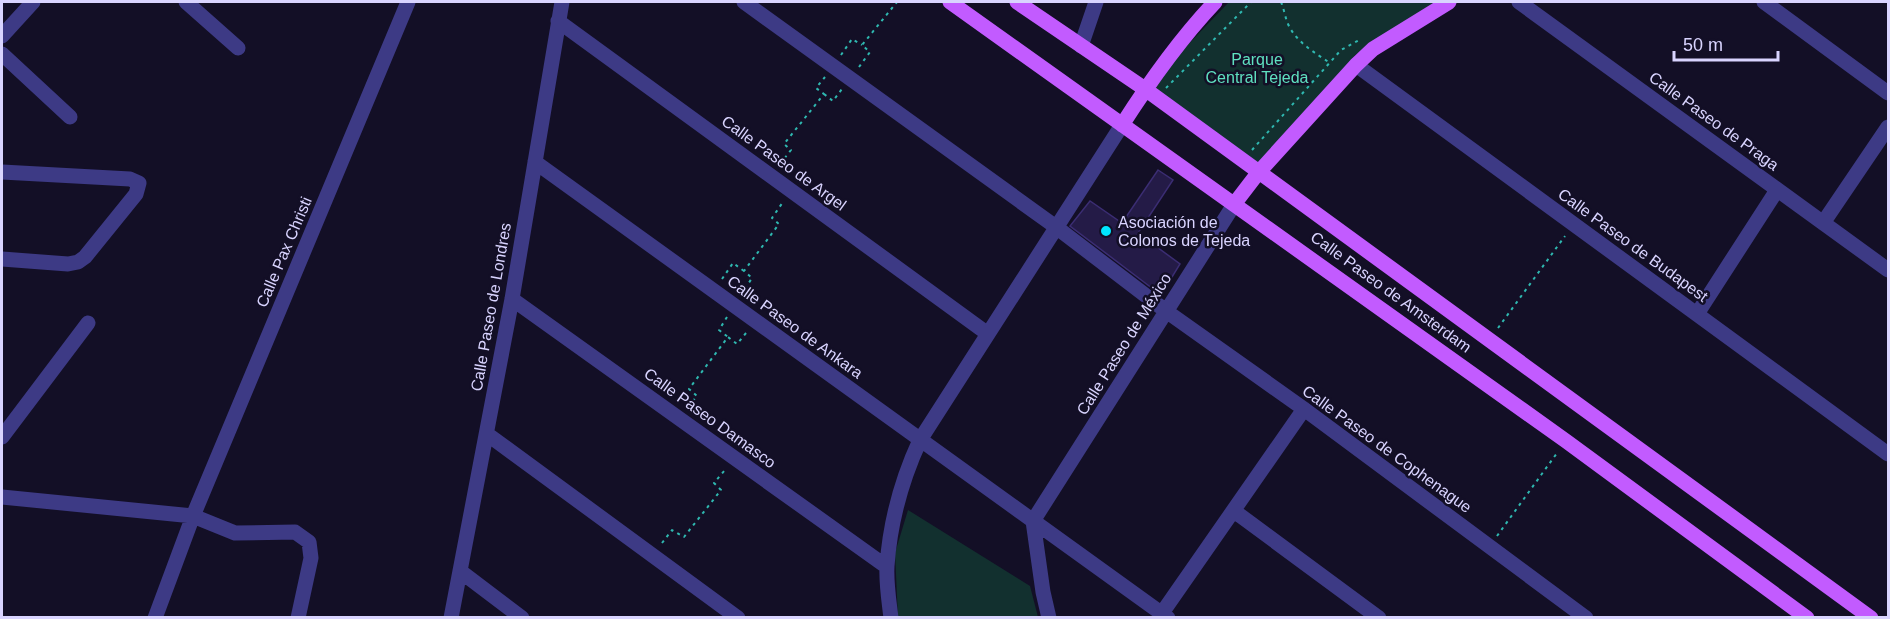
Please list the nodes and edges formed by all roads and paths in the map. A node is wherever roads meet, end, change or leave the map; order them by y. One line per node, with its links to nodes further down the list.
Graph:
1 (33, 2): 17 (street)
2 (186, 2): 21 (street)
3 (408, 2): 68 (street, Calle Pax Christi)
4 (562, 2): 16 (street, Calle Paseo de Londres)
5 (744, 2): 25 (street, Calle Paseo de Cophenague)
6 (897, 2): 19 (path)
7 (950, 2): 32 (main road, Calle Paseo de Amsterdam)
8 (1017, 2): 20 (main road, Calle Paseo de Amsterdam)
9 (1096, 2): 20 (street)
10 (1215, 2): 27 (main road)
11 (1251, 2): 30 (path)
12 (1281, 2): 23 (path)
13 (1449, 2): 24 (main road, Calle Paseo de México)
14 (1519, 2): 39 (street, Calle Paseo de Praga)
15 (1764, 2): 28 (street)
16 (558, 21): 35 (street, Calle Paseo de Londres); 38 (street, Calle Paseo de Argel)
17 (2, 36)
18 (1361, 39): 23 (path)
19 (862, 45): 25 (path); 26 (path)
20 (1081, 46): 27 (main road, Calle Paseo de Amsterdam)
21 (238, 48)
22 (2, 54): 31 (street)
23 (1330, 63): 34 (path)
24 (1356, 65): 37 (main road, Calle Paseo de México); 43 (street, Calle Paseo de Budapest)
25 (833, 66): 26 (street, Calle Paseo de Cophenague); 29 (path)
26 (850, 79): 29 (path); 44 (street, Calle Paseo de Cophenague)
27 (1145, 89): 32 (main road); 37 (main road, Calle Paseo de Amsterdam)
28 (1888, 93)
29 (824, 94): 38 (path)
30 (1166, 94)
31 (70, 117)
32 (1122, 124): 41 (main road, Calle Paseo de Amsterdam); 44 (street)
33 (1888, 127): 42 (street)
34 (1246, 151)
35 (535, 162): 48 (street, Calle Paseo de Ankara); 49 (street, Calle Paseo de Londres)
36 (2, 172): 45 (street)
37 (1258, 173): 41 (main road, Calle Paseo de México); 57 (main road, Calle Paseo de Amsterdam)
38 (771, 176): 40 (street, Calle Paseo de Argel)
39 (1778, 189): 42 (street, Calle Paseo de Praga); 52 (street)
40 (791, 190): 47 (path); 55 (street, Calle Paseo de Argel)
41 (1235, 203): 51 (street, Calle Paseo de México); 63 (main road, Calle Paseo de Amsterdam)
42 (1823, 223): 46 (street, Calle Paseo de Praga)
43 (1573, 224): 52 (street, Calle Paseo de Budapest); 57 (path)
44 (1056, 227): 51 (street, Calle Paseo de Cophenague); 55 (street)
45 (2, 259)
46 (1888, 270)
47 (744, 271): 48 (path); 50 (path)
48 (714, 290): 50 (street, Calle Paseo de Ankara)
49 (512, 299): 59 (street, Calle Paseo Damasco); 60 (street, Calle Paseo de Londres)
50 (734, 306): 53 (street, Calle Paseo de Ankara); 56 (path)
51 (1166, 310): 58 (street, Calle Paseo de Cophenague); 69 (street, Calle Paseo de México)
52 (1697, 314): 64 (street, Calle Paseo de Budapest)
53 (755, 322): 56 (path); 62 (street, Calle Paseo de Ankara)
54 (88, 323): 61 (street)
55 (988, 334): 62 (street)
56 (728, 337): 59 (path)
57 (1489, 340): 85 (main road, Calle Paseo de Amsterdam)
58 (1304, 409): 67 (street); 70 (street, Calle Paseo de Cophenague)
59 (679, 419): 65 (street, Calle Paseo Damasco)
60 (487, 434): 71 (street); 73 (street, Calle Paseo de Londres)
61 (2, 437)
62 (920, 440): 69 (street, Calle Paseo de Ankara); 72 (street)
63 (1566, 441): 70 (path); 84 (main road, Calle Paseo de Amsterdam)
64 (1888, 454)
65 (734, 458): 71 (path); 72 (street, Calle Paseo Damasco)
66 (2, 497): 68 (street)
67 (1234, 511): 74 (street); 82 (street)
68 (193, 516): 75 (street, Calle Pax Christi); 76 (street)
69 (1034, 520): 74 (street, Calle Paseo de Ankara); 81 (street)
70 (1490, 547): 83 (street, Calle Paseo de Cophenague)
71 (653, 555): 79 (street)
72 (887, 567): 80 (street)
73 (460, 572): 77 (street, Calle Paseo de Londres); 78 (street)
74 (1165, 615)
75 (155, 618)
76 (298, 618)
77 (452, 618)
78 (522, 618)
79 (738, 618)
80 (891, 618)
81 (1049, 618)
82 (1379, 618)
83 (1586, 618)
84 (1807, 618)
85 (1871, 618)

